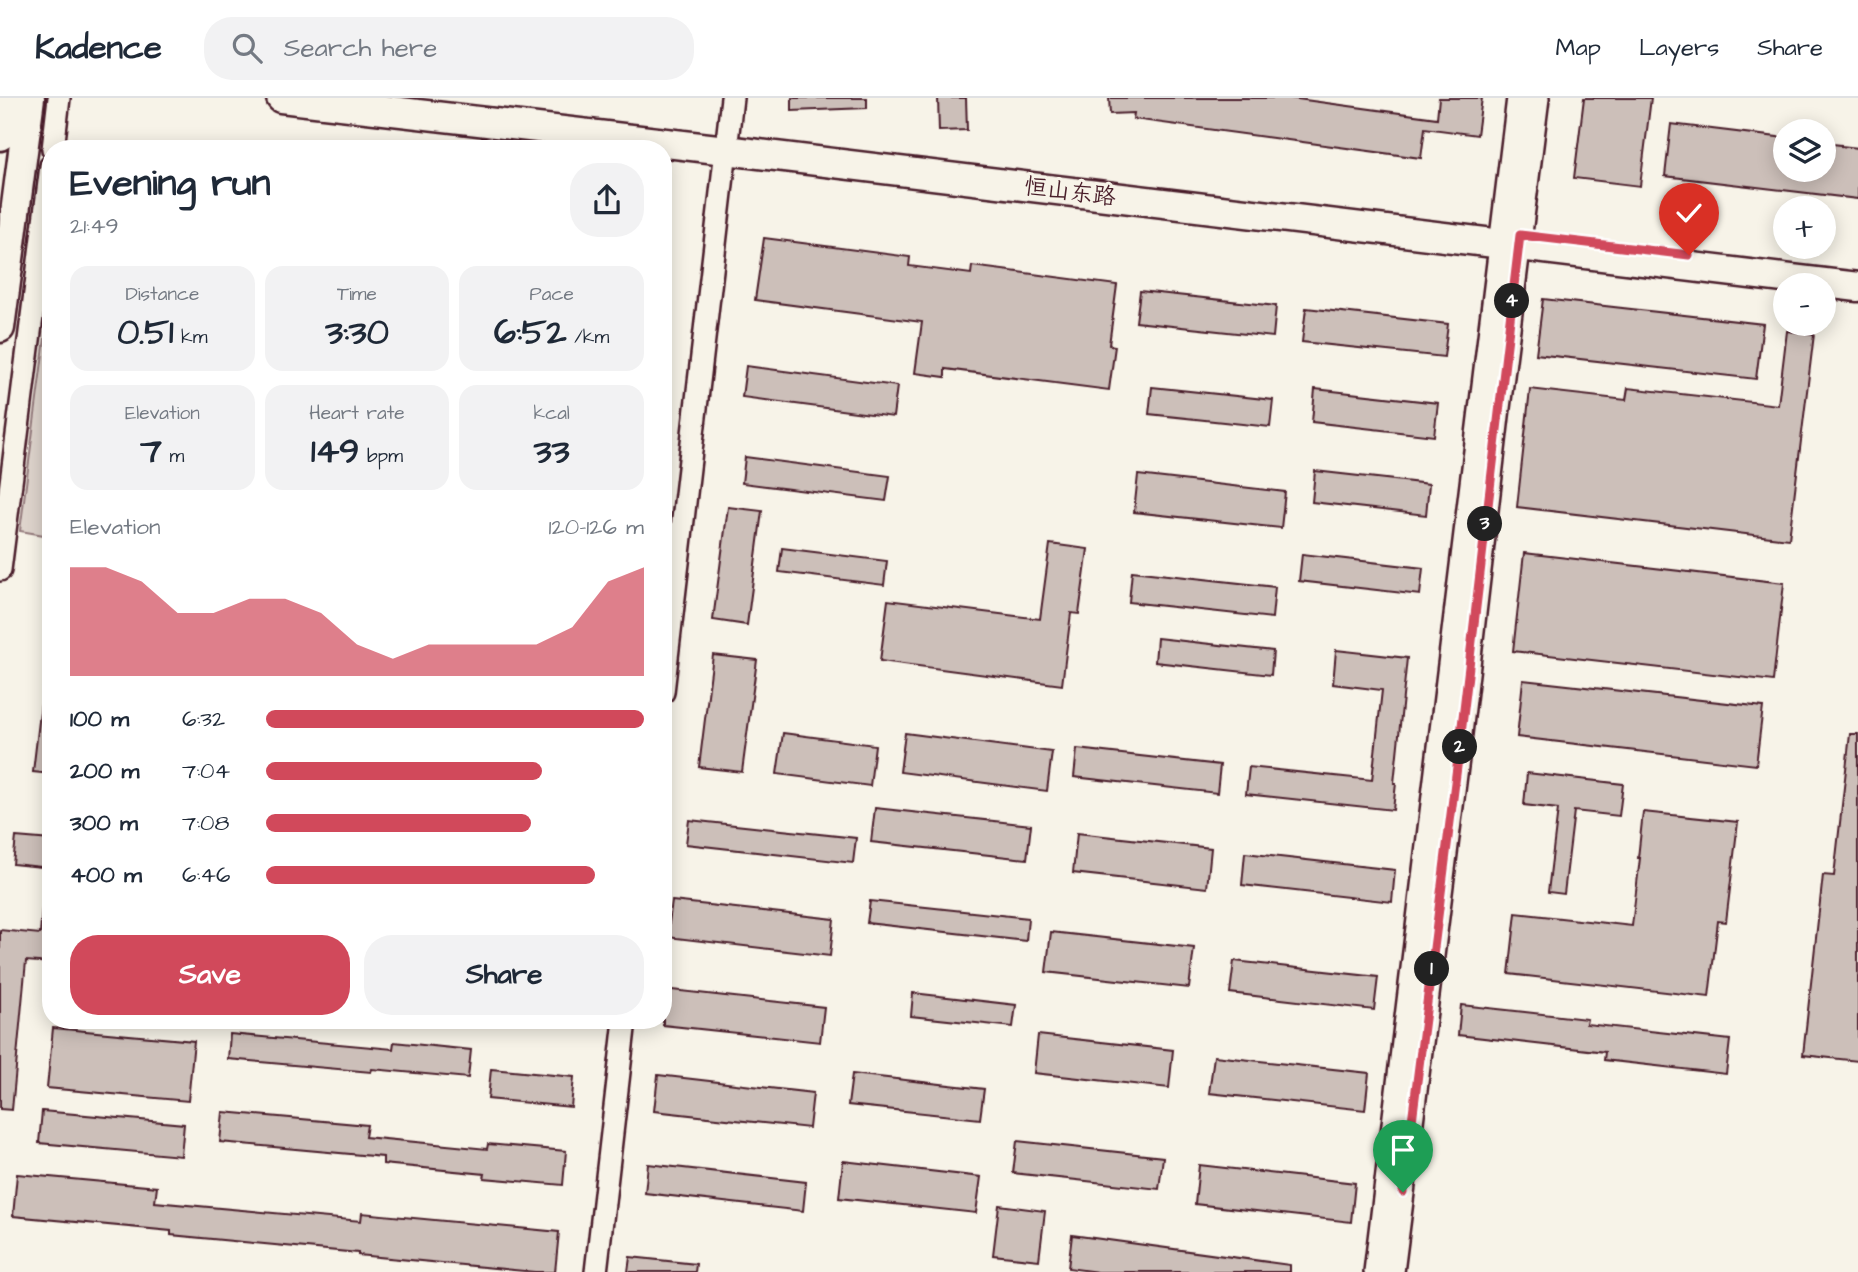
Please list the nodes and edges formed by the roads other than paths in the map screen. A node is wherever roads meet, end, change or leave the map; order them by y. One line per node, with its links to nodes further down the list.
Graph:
1 (5, 98): 9 (main road)
2 (30, 98): 16 (main road)
3 (59, 98): 10 (street)
4 (281, 98): 11 (main road, 恒山东路)
5 (438, 98): 11 (main road, 恒山东路)
6 (732, 98): 11 (street)
7 (1518, 98): 13 (street)
8 (1538, 98): 13 (street)
9 (0, 136)
10 (54, 140)
11 (727, 143): 13 (main road, 恒山东路); 18 (street)
12 (42, 237): 17 (street)
13 (1509, 240): 14 (main road, 恒山东路); 15 (main road, 恒山东路); 21 (street); 22 (street)
14 (1858, 275)
15 (1858, 287)
16 (0, 328)
17 (0, 570)
18 (672, 615)
19 (624, 1029): 20 (street)
20 (596, 1272)
21 (1375, 1272)
22 (1393, 1272)

